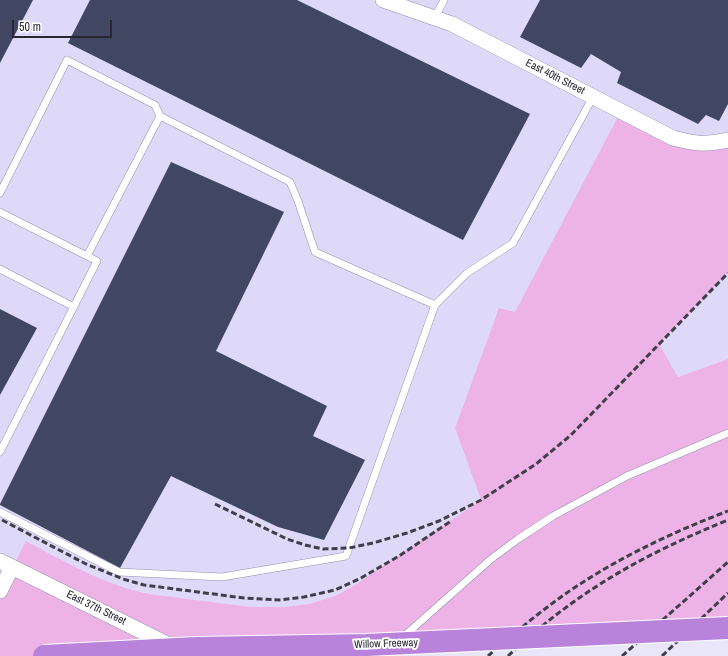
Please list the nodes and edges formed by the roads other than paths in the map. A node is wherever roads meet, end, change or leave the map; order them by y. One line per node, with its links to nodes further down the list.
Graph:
1 (383, 0): 3 (street, East 40th Street)
2 (444, 0): 3 (lane)
3 (435, 17): 4 (street, East 40th Street)
4 (593, 97): 6 (street, East 40th Street); 11 (lane)
5 (160, 116): 7 (lane); 9 (lane); 11 (lane)
6 (728, 140)
7 (0, 193)
8 (0, 212): 9 (lane)
9 (86, 256): 12 (lane)
10 (0, 269): 12 (lane)
11 (436, 304): 15 (lane)
12 (74, 307): 14 (lane)
13 (728, 433): 19 (lane)
14 (0, 452)
15 (0, 512)
16 (6, 564): 17 (street); 21 (street, East 37th Street)
17 (0, 591)
18 (728, 628): 20 (highway, Willow Freeway, bridge)
19 (387, 651)
20 (44, 656)
21 (191, 656)

